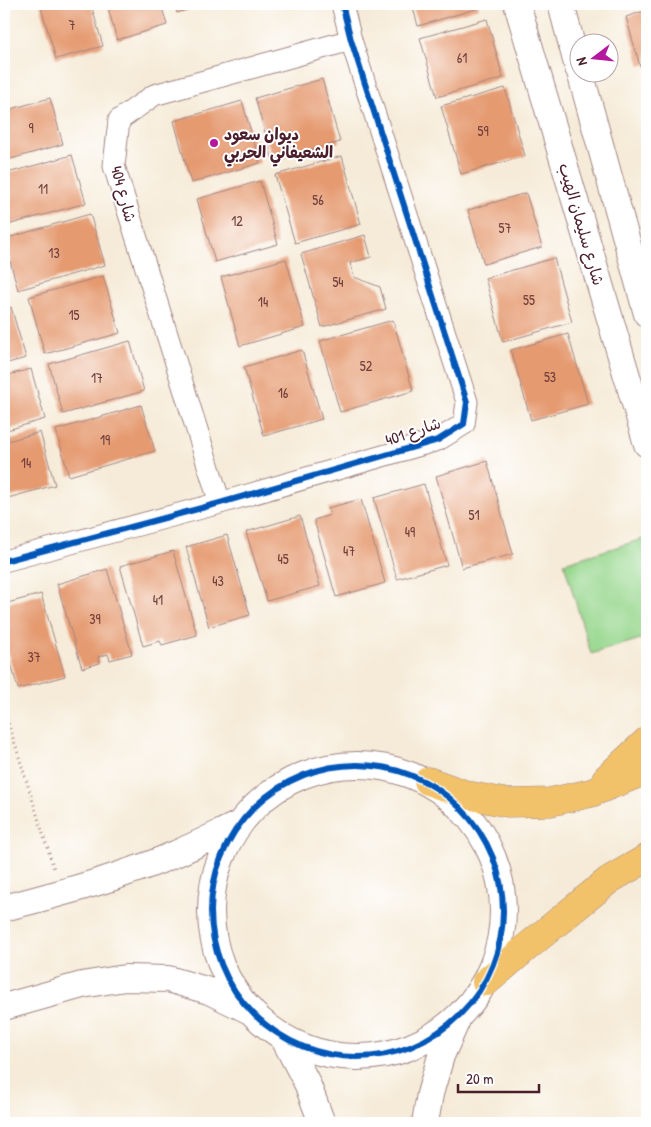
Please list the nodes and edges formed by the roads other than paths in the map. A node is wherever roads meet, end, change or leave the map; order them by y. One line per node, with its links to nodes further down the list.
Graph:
1 (342, 4): 5 (street, شارع 401)
2 (517, 4): 8 (street, شارع سليمان الهيب)
3 (560, 4): 4 (street)
4 (568, 32)
5 (352, 40): 9 (street, شارع 404); 9 (street, شارع 401)
6 (583, 82): 7 (street)
7 (647, 314)
8 (647, 444)
9 (220, 503): 10 (street, شارع 401)
10 (4, 561)
11 (647, 741): 14 (highway)
12 (647, 770): 14 (highway)
13 (428, 781): 14 (highway); 15 (street); 18 (street)
14 (591, 793)
15 (237, 825): 17 (street); 20 (street)
16 (647, 858): 18 (highway)
17 (4, 908)
18 (486, 982): 21 (street)
19 (4, 1007): 20 (street)
20 (248, 1010): 22 (street)
21 (457, 1020): 22 (street); 24 (street)
22 (284, 1039): 23 (street)
23 (322, 1123)
24 (425, 1123)

